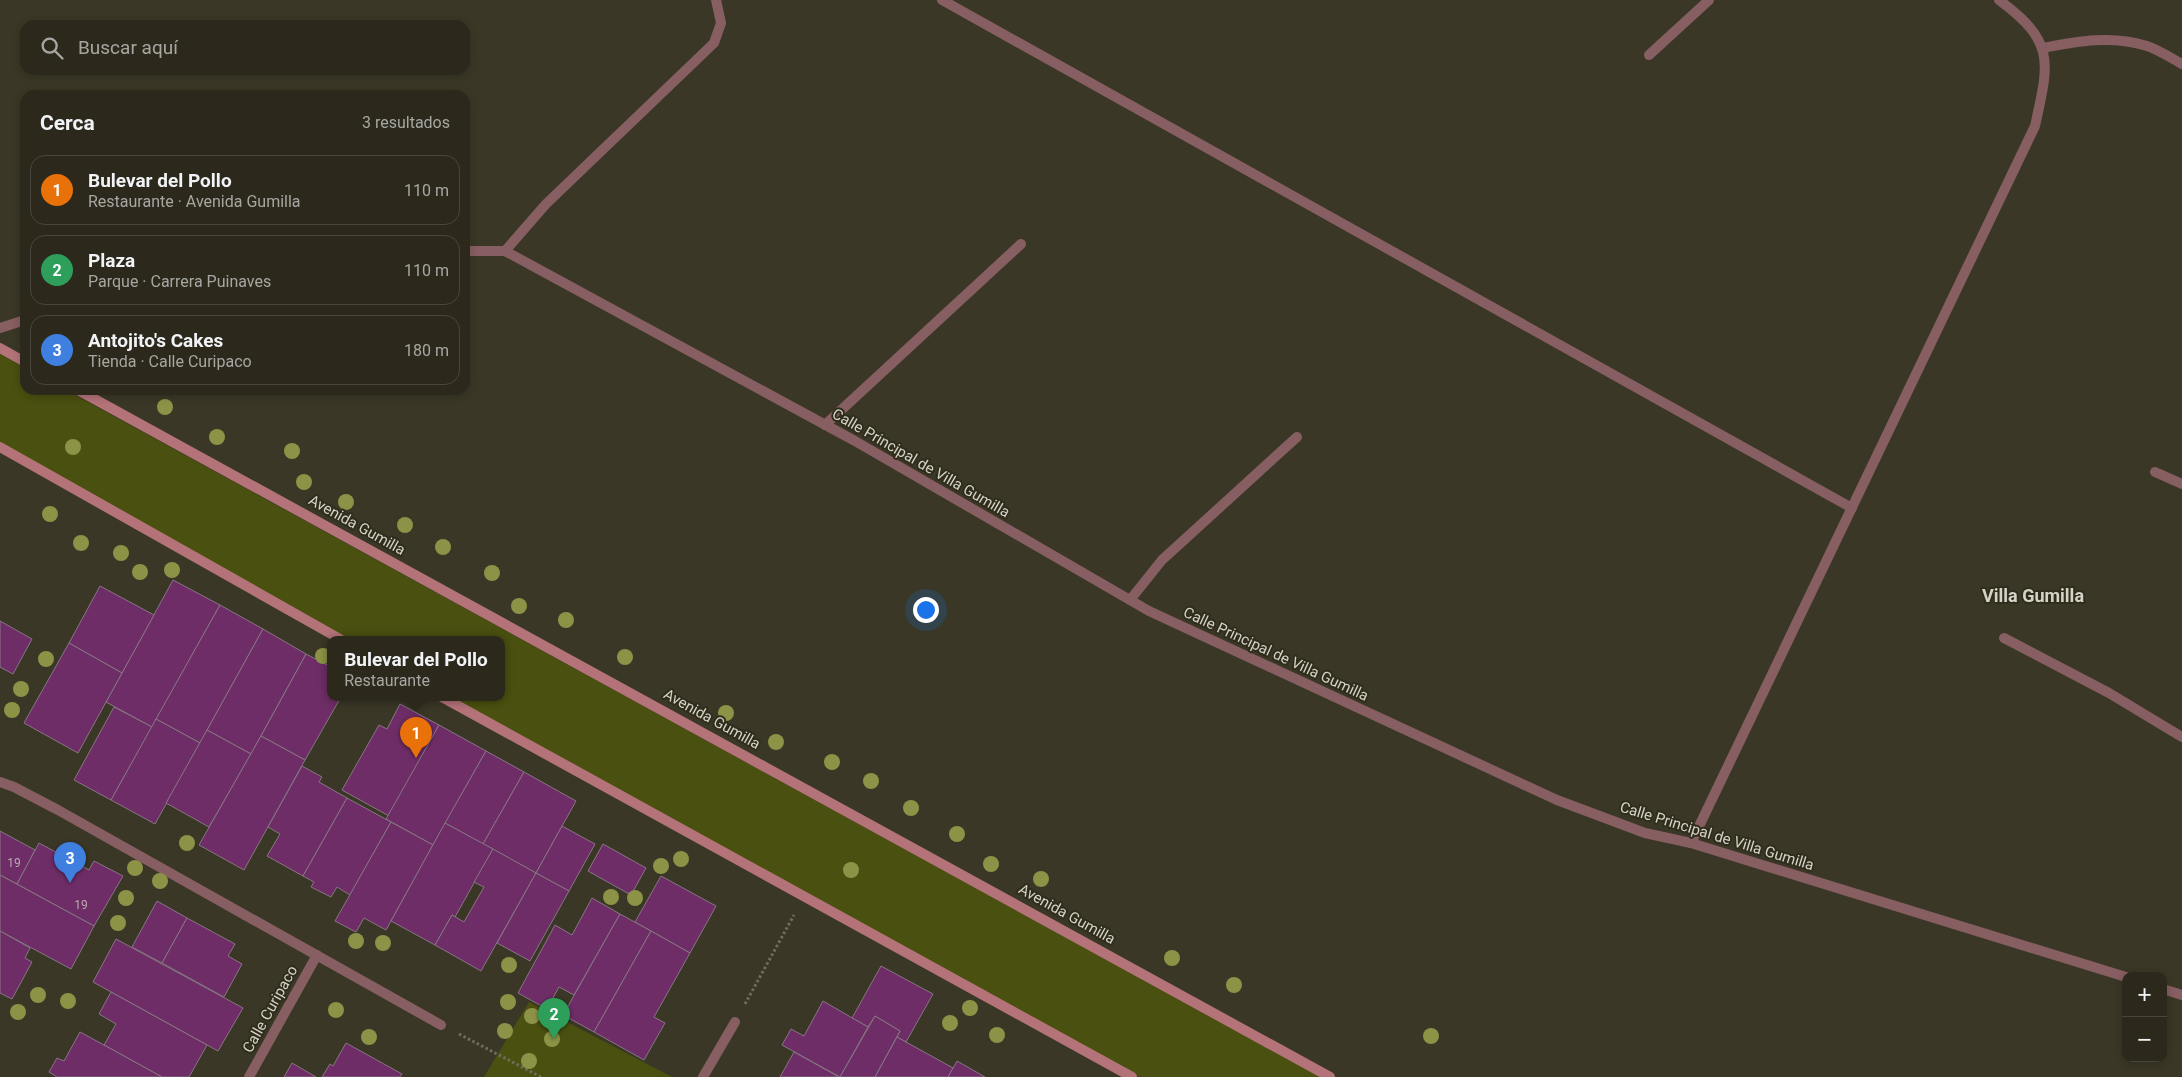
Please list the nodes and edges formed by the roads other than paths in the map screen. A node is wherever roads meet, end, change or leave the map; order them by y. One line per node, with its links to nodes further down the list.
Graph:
1 (716, 0): 10 (street)
2 (942, 0): 21 (street)
3 (1708, 0): 6 (street)
4 (1999, 0): 5 (street)
5 (2043, 48): 7 (street); 21 (street)
6 (1649, 55)
7 (2182, 64)
8 (1021, 244): 16 (street)
9 (470, 251): 10 (street, Calle Principal de Villa Gumilla)
10 (505, 251): 16 (street, Calle Principal de Villa Gumilla)
11 (20, 322): 12 (street)
12 (0, 328)
13 (0, 348): 14 (main road)
14 (20, 359)
15 (87, 395): 38 (main road, Avenida Gumilla)
16 (825, 425): 22 (street, Calle Principal de Villa Gumilla)
17 (1297, 436): 22 (street)
18 (0, 448): 23 (main road)
19 (2155, 472): 20 (street)
20 (2182, 484)
21 (1852, 508): 28 (street)
22 (1130, 600): 28 (street, Calle Principal de Villa Gumilla)
23 (335, 636)
24 (2004, 638): 26 (street)
25 (449, 701): 37 (main road)
26 (2182, 736)
27 (0, 782): 29 (street)
28 (1691, 843): 30 (street, Calle Principal de Villa Gumilla)
29 (317, 955): 34 (street); 35 (street, Calle Curipaco)
30 (2122, 976)
31 (2167, 990): 32 (street)
32 (2182, 994)
33 (735, 1022): 36 (street)
34 (441, 1025)
35 (249, 1077)
36 (704, 1077)
37 (1132, 1077)
38 (1330, 1077)

